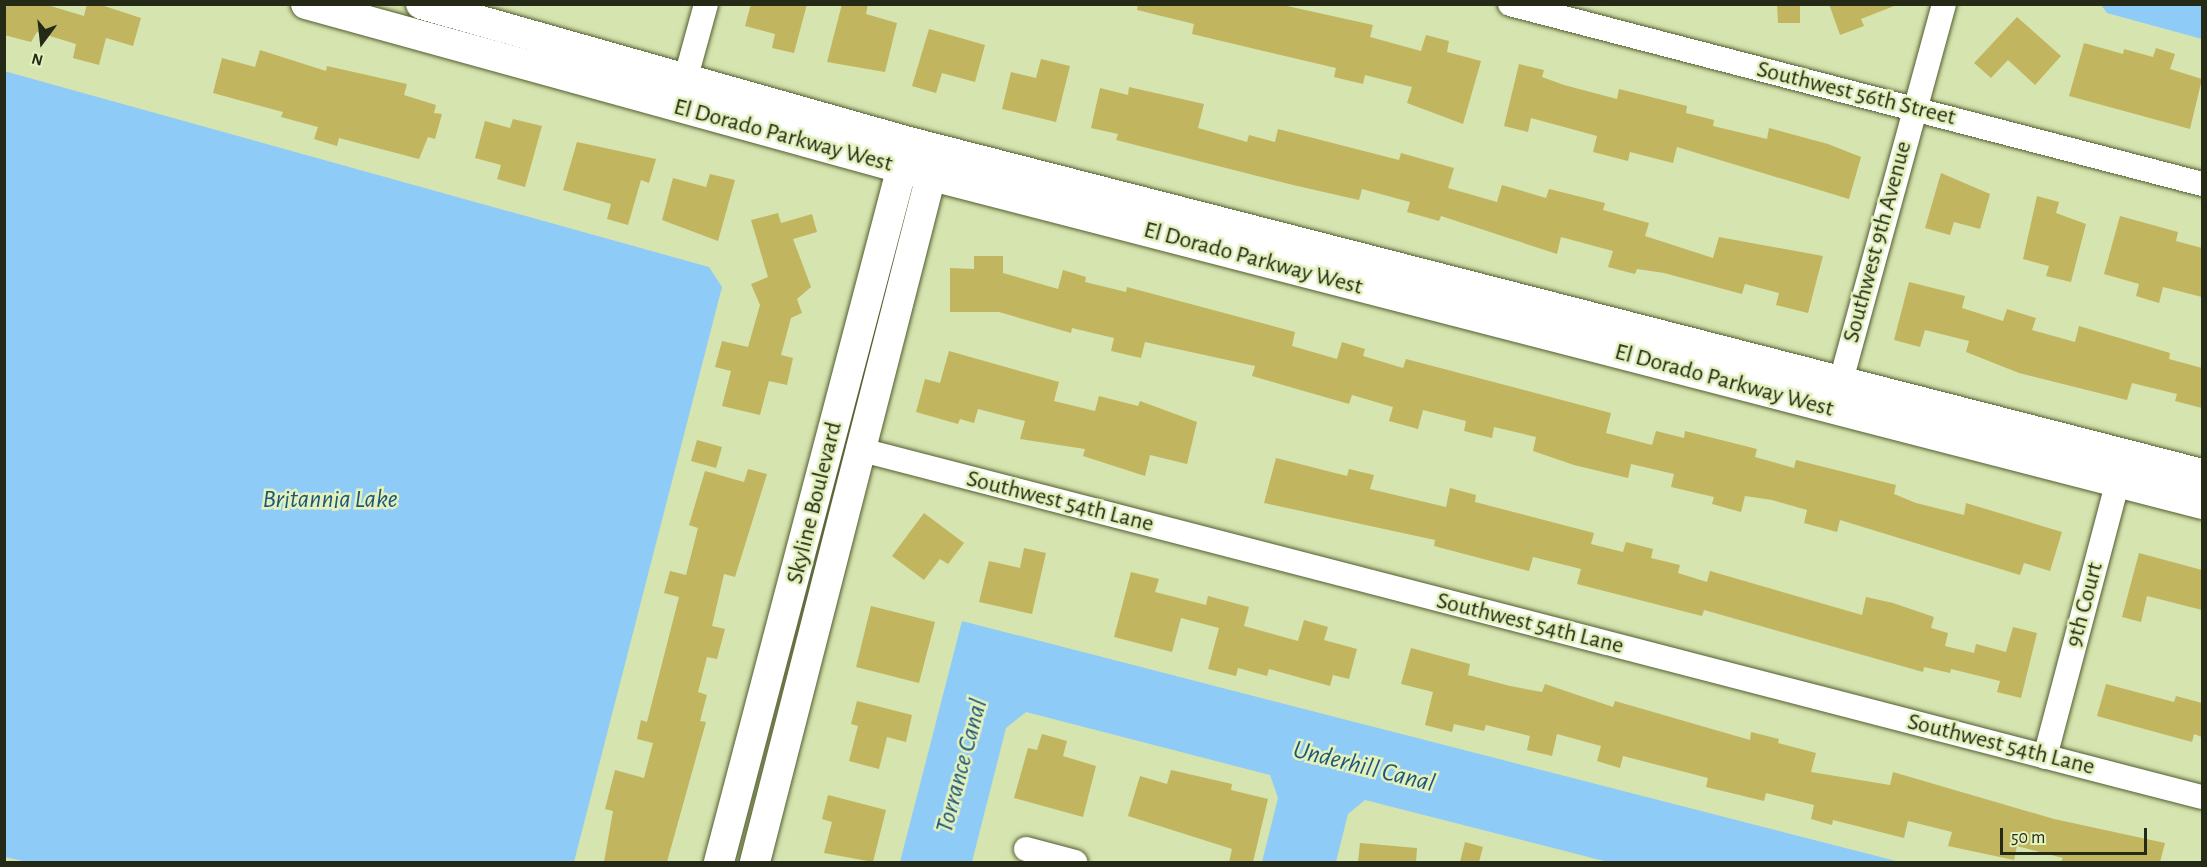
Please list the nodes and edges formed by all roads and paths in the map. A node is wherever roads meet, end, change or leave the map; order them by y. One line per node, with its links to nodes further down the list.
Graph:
1 (306, 4): 7 (street, El Dorado Parkway West)
2 (421, 4): 6 (street, El Dorado Parkway West)
3 (706, 4): 6 (street)
4 (1510, 4): 8 (street, Southwest 56th Street)
5 (1944, 4): 8 (street, Southwest 9th Avenue)
6 (685, 79): 7 (street); 9 (street, El Dorado Parkway West)
7 (678, 107): 9 (street, El Dorado Parkway West)
8 (1915, 108): 10 (street, Southwest 56th Street); 11 (street, Southwest 9th Avenue)
9 (920, 159): 11 (street, El Dorado Parkway West); 12 (street, Skyline Boulevard)
10 (2202, 184)
11 (1836, 396): 13 (street, El Dorado Parkway West); 15 (street, El Dorado Parkway West)
12 (844, 446): 17 (street, Southwest 54th Lane); 20 (street, Skyline Boulevard); 21 (street, Skyline Boulevard)
13 (2124, 454): 14 (street, El Dorado Parkway West); 15 (street, 9th Court)
14 (2202, 474)
15 (2118, 483): 16 (street, El Dorado Parkway West); 17 (street, 9th Court)
16 (2202, 504)
17 (2045, 757): 18 (street, Southwest 54th Lane)
18 (2202, 797)
19 (1026, 849): 22 (street)
20 (719, 862)
21 (755, 862)
22 (1075, 862)

